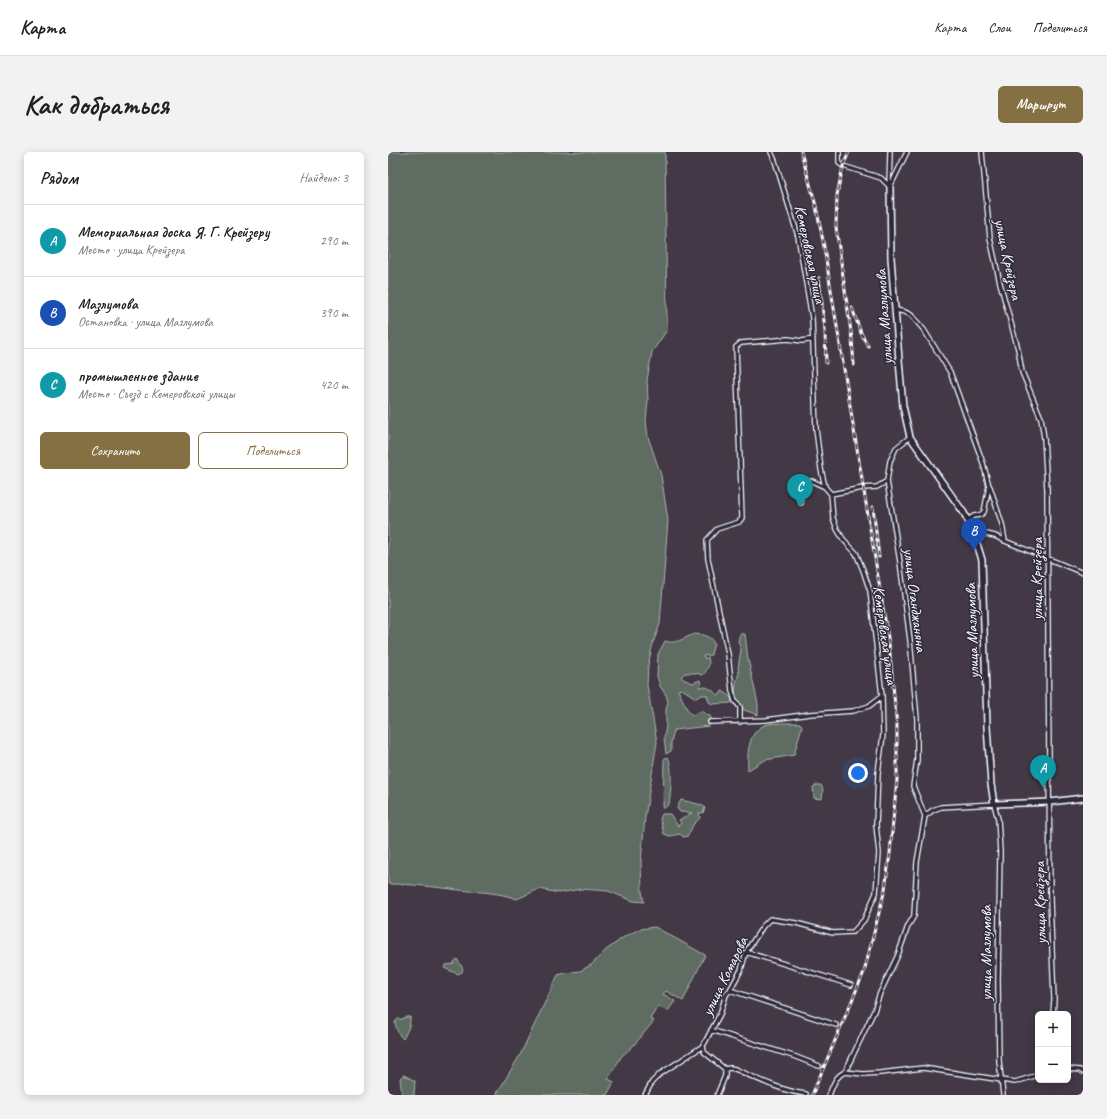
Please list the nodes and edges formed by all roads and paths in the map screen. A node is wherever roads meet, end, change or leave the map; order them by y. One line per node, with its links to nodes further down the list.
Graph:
1 (771, 152): 8 (street, Кемеровская улица)
2 (839, 152): 6 (street)
3 (890, 152): 6 (street)
4 (907, 152): 6 (street)
5 (982, 152): 18 (street, улица Крейзера)
6 (890, 187): 7 (street, улица Мазлумова)
7 (896, 310): 9 (street, улица Мазлумова); 11 (street)
8 (813, 339): 12 (street, Кемеровская улица); 22 (street)
9 (910, 437): 10 (street, улица Оганджаняна); 15 (street, улица Мазлумова)
10 (886, 481): 13 (street); 26 (street, улица Оганджаняна)
11 (989, 486): 15 (street); 17 (street)
12 (825, 487): 13 (street, Кемеровская улица); 14 (street)
13 (831, 494): 20 (street, Кемеровская улица)
14 (801, 503)
15 (968, 520): 16 (street, улица Мазлумова)
16 (973, 531): 17 (street); 25 (street, улица Мазлумова)
17 (1005, 541): 18 (street)
18 (1047, 558): 19 (street); 24 (street, улица Крейзера)
19 (1083, 573)
20 (882, 696): 22 (street); 27 (street, Кемеровская улица)
21 (710, 722): 22 (street)
22 (740, 722)
23 (1083, 798): 24 (street)
24 (1050, 802): 25 (street); 31 (street, улица Крейзера)
25 (994, 804): 26 (street); 41 (street, улица Мазлумова)
26 (925, 816): 39 (street)
27 (846, 932): 28 (street, улица Комарова)
28 (746, 952): 29 (street); 30 (street, улица Комарова)
29 (851, 985)
30 (730, 990): 32 (street); 33 (street, улица Комарова)
31 (1053, 1011)
32 (836, 1025)
33 (711, 1030): 34 (street, улица Комарова); 35 (street)
34 (703, 1046): 36 (street); 43 (street)
35 (819, 1066)
36 (725, 1069): 42 (street); 44 (street)
37 (1071, 1069): 38 (street)
38 (1082, 1070)
39 (845, 1072): 41 (street); 45 (street)
40 (1035, 1076): 41 (street)
41 (1001, 1080): 46 (street, улица Мазлумова)
42 (806, 1094)
43 (645, 1095)
44 (717, 1095)
45 (829, 1095)
46 (1003, 1095)

